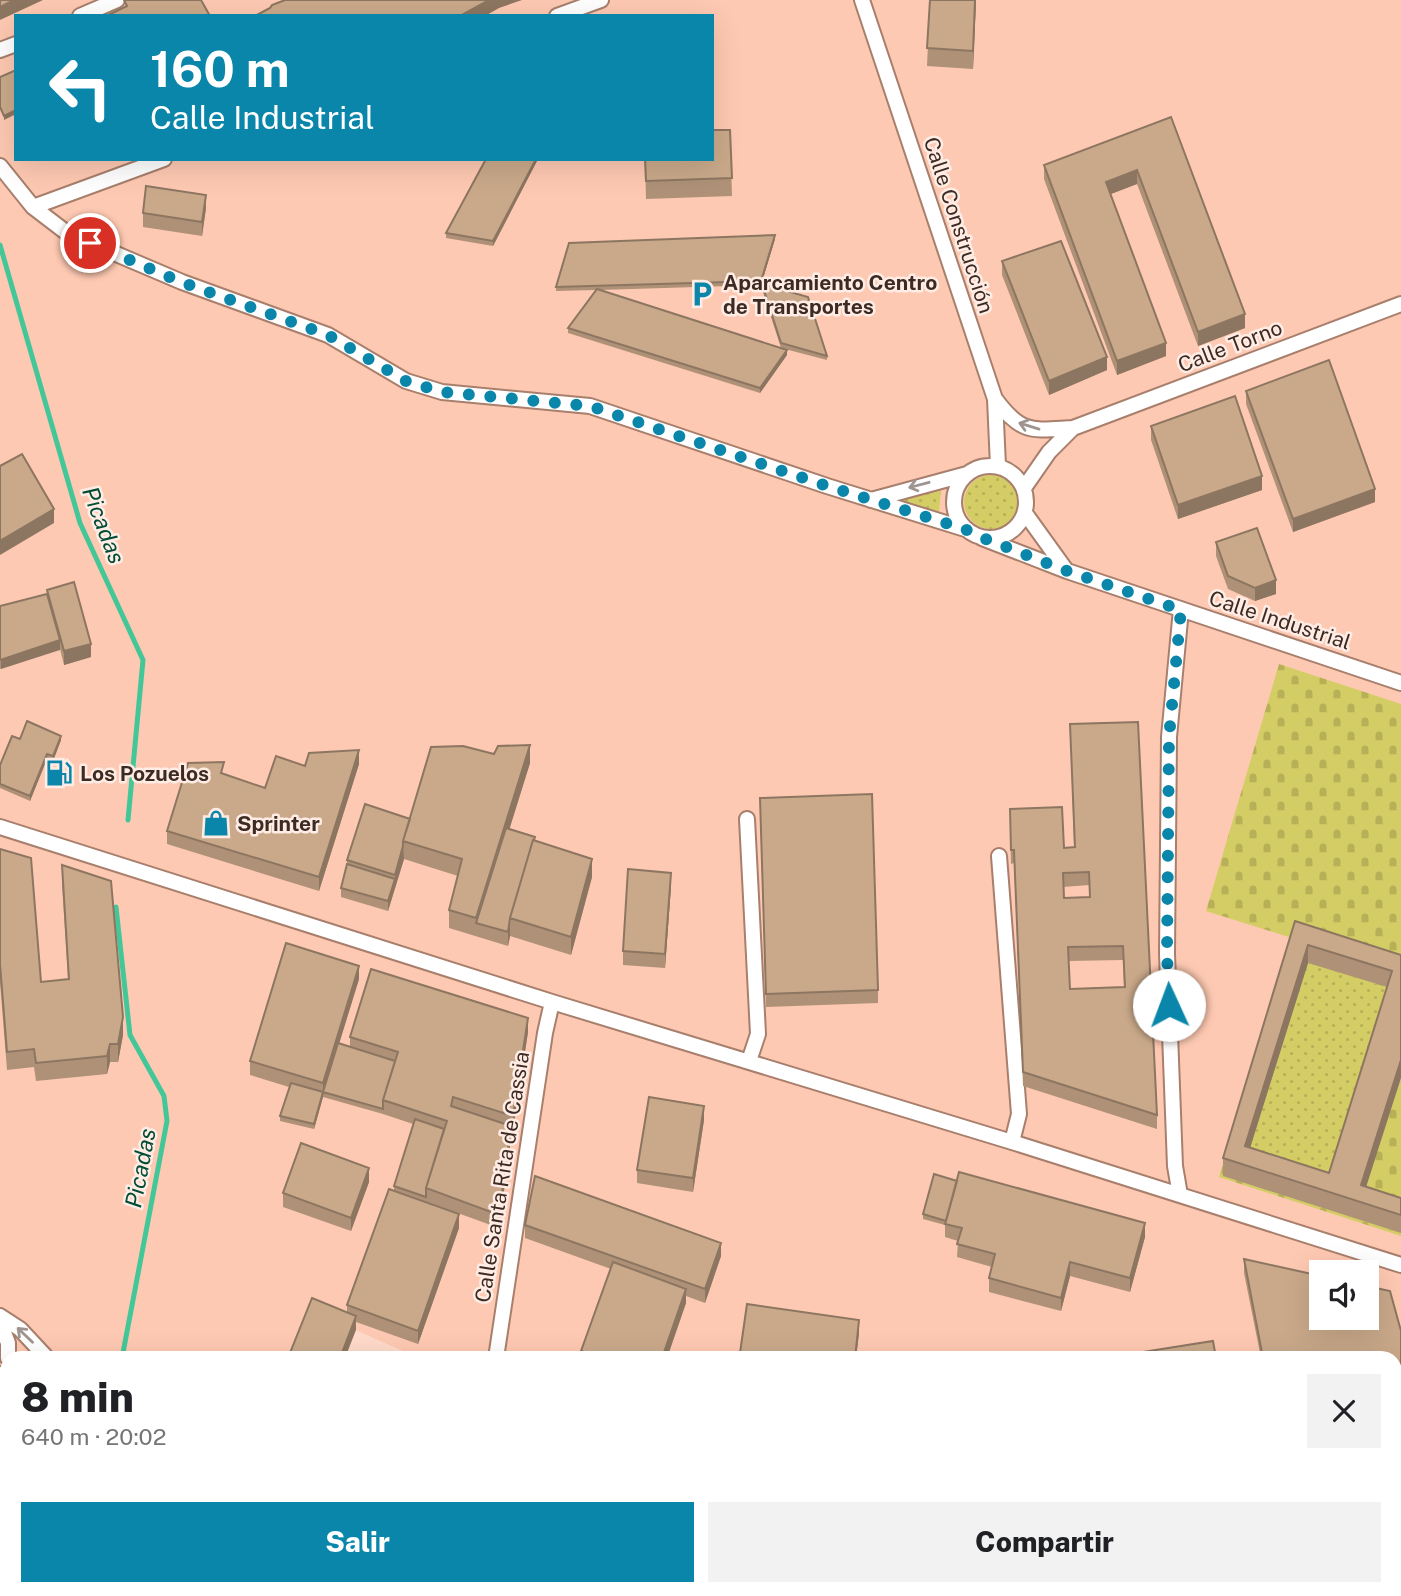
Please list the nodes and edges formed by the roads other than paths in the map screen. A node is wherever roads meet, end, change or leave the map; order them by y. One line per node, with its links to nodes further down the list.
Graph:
1 (117, 0): 4 (street)
2 (601, 0): 5 (street)
3 (862, 0): 10 (street, Calle Construcción)
4 (85, 14)
5 (563, 14)
6 (159, 161): 8 (street)
7 (0, 166): 8 (street)
8 (33, 207): 15 (street)
9 (1401, 304): 11 (street, Calle Torno)
10 (995, 399): 11 (street, Calle Torno, one-way to 10); 12 (street, Calle Construcción)
11 (1073, 428): 14 (street, Calle Torno)
12 (998, 466): 13 (street); 14 (street)
13 (967, 474): 15 (street, one-way to 15); 17 (street)
14 (1024, 488): 16 (street)
15 (871, 500): 17 (street)
16 (1025, 513): 18 (street); 19 (street)
17 (965, 529): 18 (street)
18 (982, 538): 19 (street, Calle Industrial)
19 (1067, 571): 20 (street, Calle Industrial)
20 (1181, 610): 21 (street, Calle Industrial); 28 (street)
21 (1401, 683)
22 (747, 819): 26 (street)
23 (0, 827): 25 (street)
24 (999, 856): 27 (street)
25 (552, 1002): 26 (street); 34 (street, Calle Santa Rita de Cassia)
26 (749, 1061): 27 (street)
27 (1012, 1142): 28 (street)
28 (1180, 1195): 29 (street)
29 (1401, 1265)
30 (0, 1316): 33 (street, one-way to 30)
31 (0, 1322): 32 (street)
32 (8, 1351)
33 (40, 1351)
34 (497, 1351)

